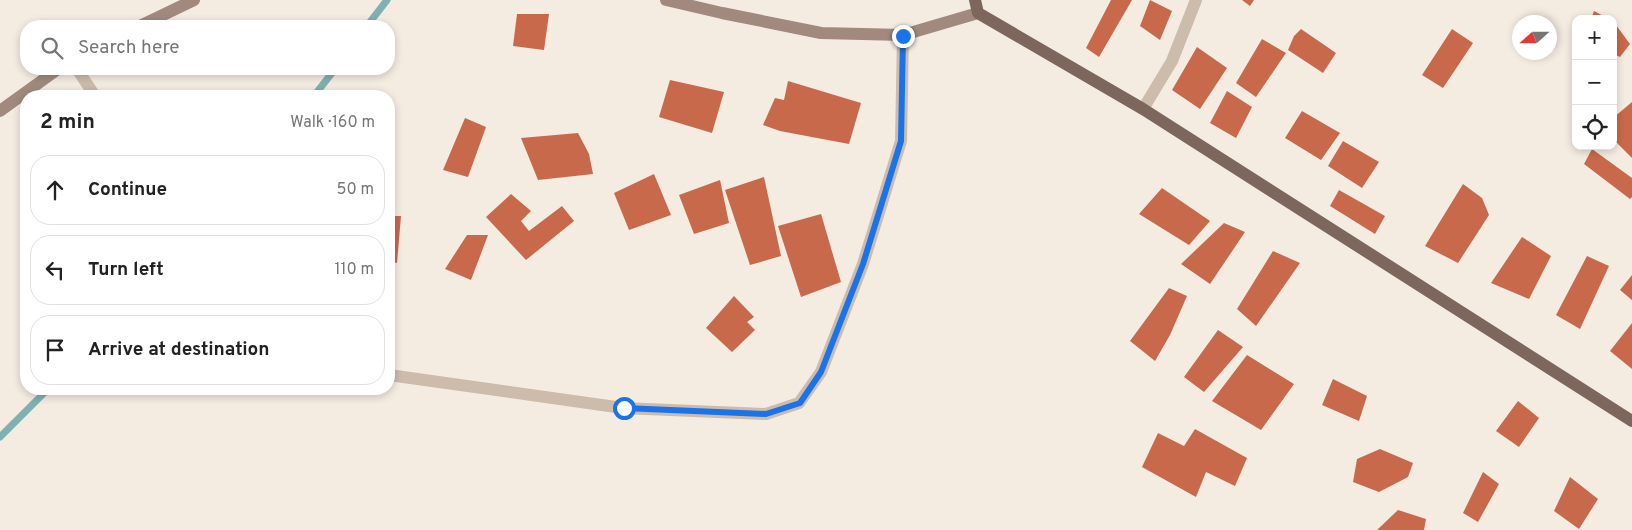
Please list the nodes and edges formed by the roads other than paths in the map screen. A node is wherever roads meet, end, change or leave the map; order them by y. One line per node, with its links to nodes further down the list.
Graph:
1 (194, 0): 5 (main road)
2 (666, 0): 6 (main road)
3 (1196, 0): 12 (street)
4 (977, 6): 6 (main road); 12 (main road)
5 (152, 20)
6 (903, 36): 14 (street)
7 (50, 75): 9 (main road)
8 (81, 75): 10 (street)
9 (29, 90)
10 (91, 90)
11 (20, 97): 13 (main road)
12 (1143, 109): 15 (main road)
13 (0, 111)
14 (395, 376)
15 (1632, 421)

